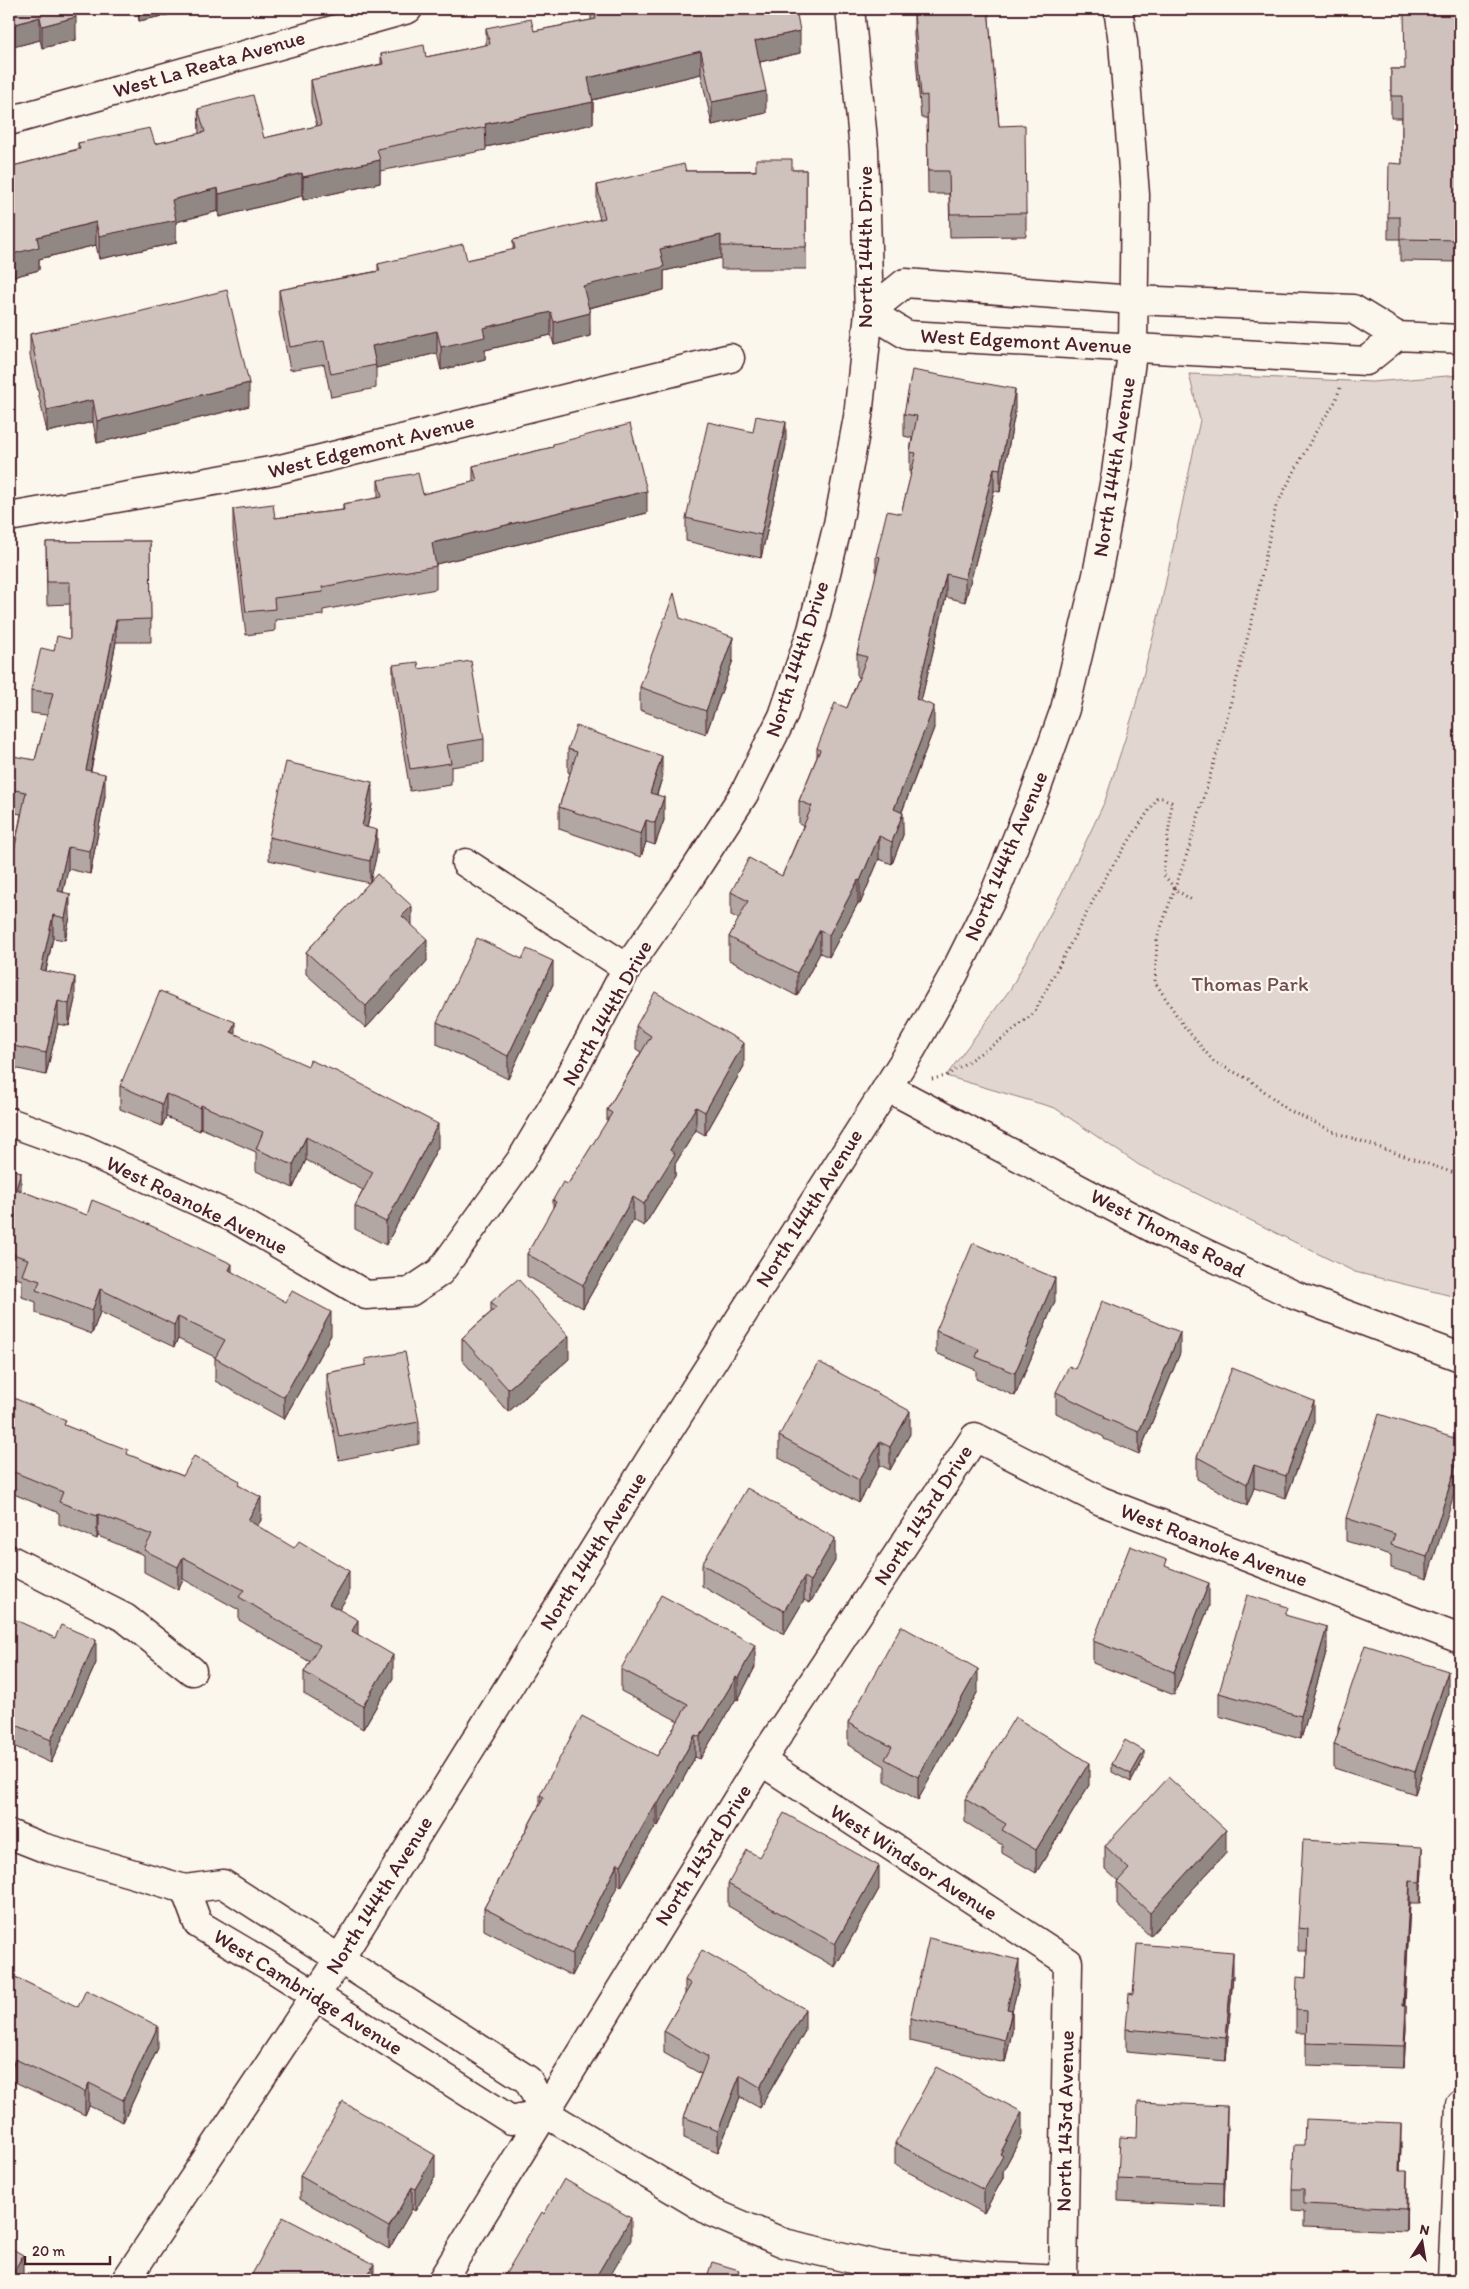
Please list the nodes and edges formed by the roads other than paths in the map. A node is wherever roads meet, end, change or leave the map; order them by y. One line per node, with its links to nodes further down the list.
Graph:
1 (408, 9): 4 (street, West La Reata Avenue)
2 (850, 9): 6 (street, North 144th Drive)
3 (1118, 9): 5 (street, North 144th Avenue)
4 (9, 121)
5 (1134, 300): 6 (street); 7 (street); 9 (street, North 144th Avenue)
6 (869, 312): 9 (street, West Edgemont Avenue); 13 (street, North 144th Drive)
7 (1397, 336): 8 (street); 9 (street, West Edgemont Avenue)
8 (1460, 339)
9 (1133, 346): 14 (street, North 144th Avenue)
10 (730, 358): 11 (street, West Edgemont Avenue)
11 (9, 517)
12 (466, 864): 13 (street)
13 (627, 968): 16 (street, North 144th Drive)
14 (887, 1087): 17 (street, West Thomas Road); 25 (street, North 144th Avenue)
15 (9, 1122): 16 (street, West Roanoke Avenue)
16 (410, 1292)
17 (1460, 1357)
18 (974, 1437): 20 (street, West Roanoke Avenue); 22 (street, North 143rd Drive)
19 (9, 1559): 21 (street)
20 (1460, 1639)
21 (192, 1670)
22 (761, 1761): 26 (street, West Windsor Avenue); 31 (street, North 143rd Drive)
23 (9, 1834): 24 (street, West Cambridge Avenue)
24 (185, 1889): 25 (street, West Cambridge Avenue); 27 (street, West Cambridge Avenue)
25 (339, 1960): 27 (street, North 144th Avenue); 28 (street, West Cambridge Avenue)
26 (1068, 1962): 34 (street, North 143rd Avenue)
27 (314, 1994): 29 (street, West Cambridge Avenue); 32 (street, North 144th Avenue)
28 (472, 2045): 29 (street); 31 (street, West Cambridge Avenue)
29 (448, 2080): 31 (street, West Cambridge Avenue)
30 (1460, 2104): 35 (street)
31 (545, 2112): 33 (street, North 143rd Drive); 34 (street)
32 (126, 2280)
33 (442, 2280)
34 (1063, 2280)
35 (1452, 2280)

